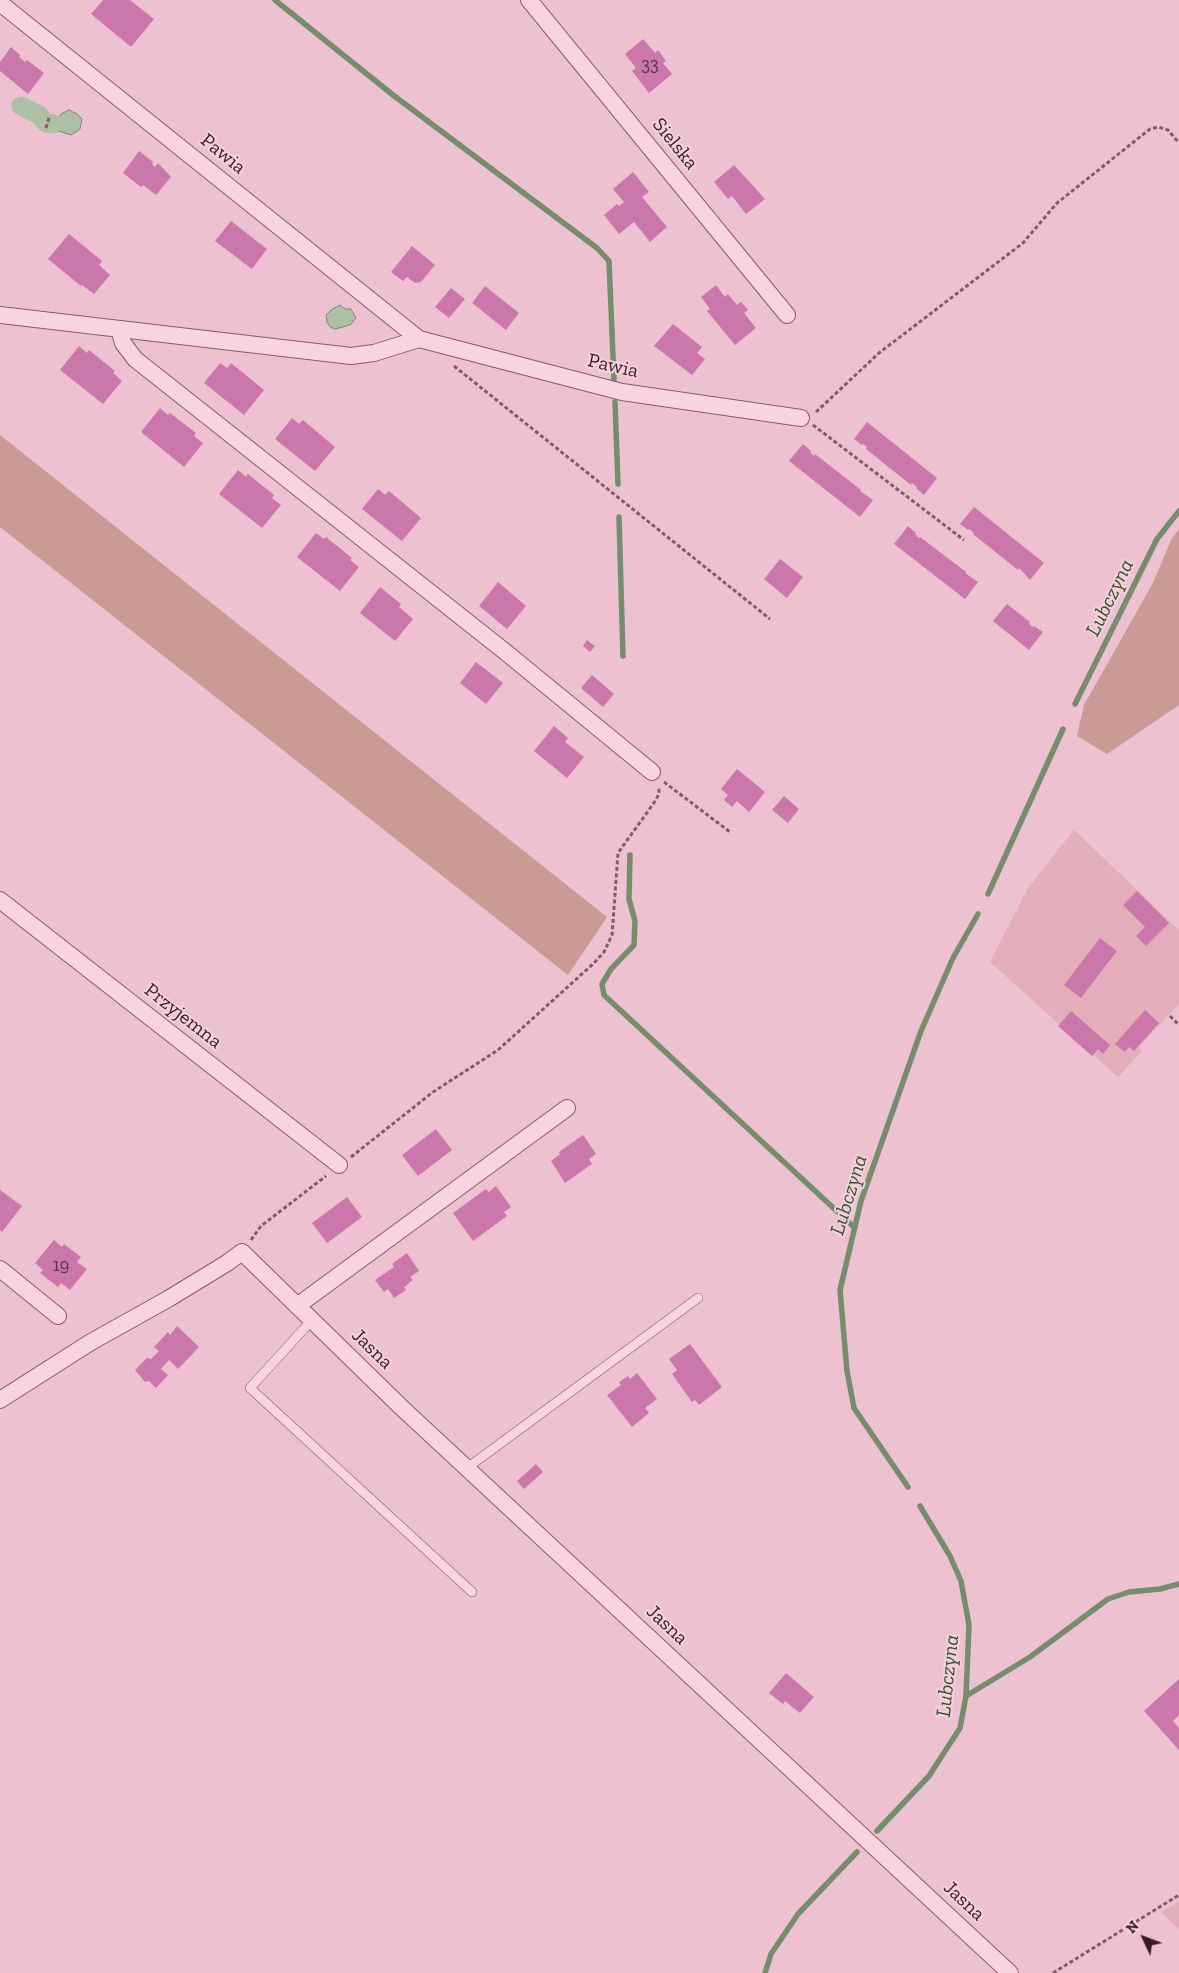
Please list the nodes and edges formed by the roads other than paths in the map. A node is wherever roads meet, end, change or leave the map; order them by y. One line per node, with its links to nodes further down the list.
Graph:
1 (529, 0): 4 (street, Sielska)
2 (0, 2): 6 (street, Pawia)
3 (0, 315): 5 (street)
4 (787, 315)
5 (119, 329): 6 (street); 8 (street)
6 (419, 338): 7 (street, Pawia)
7 (803, 419)
8 (655, 774)
9 (0, 900): 11 (street, Przyjemna)
10 (567, 1108): 14 (street)
11 (340, 1165)
12 (0, 1270): 15 (street)
13 (698, 1298): 18 (lane)
14 (297, 1306): 16 (street, Jasna); 17 (street, Jasna)
15 (58, 1316)
16 (312, 1320): 18 (street, Jasna); 19 (lane)
17 (0, 1400)
18 (467, 1468): 20 (street, Jasna)
19 (472, 1592)
20 (1010, 1973)

